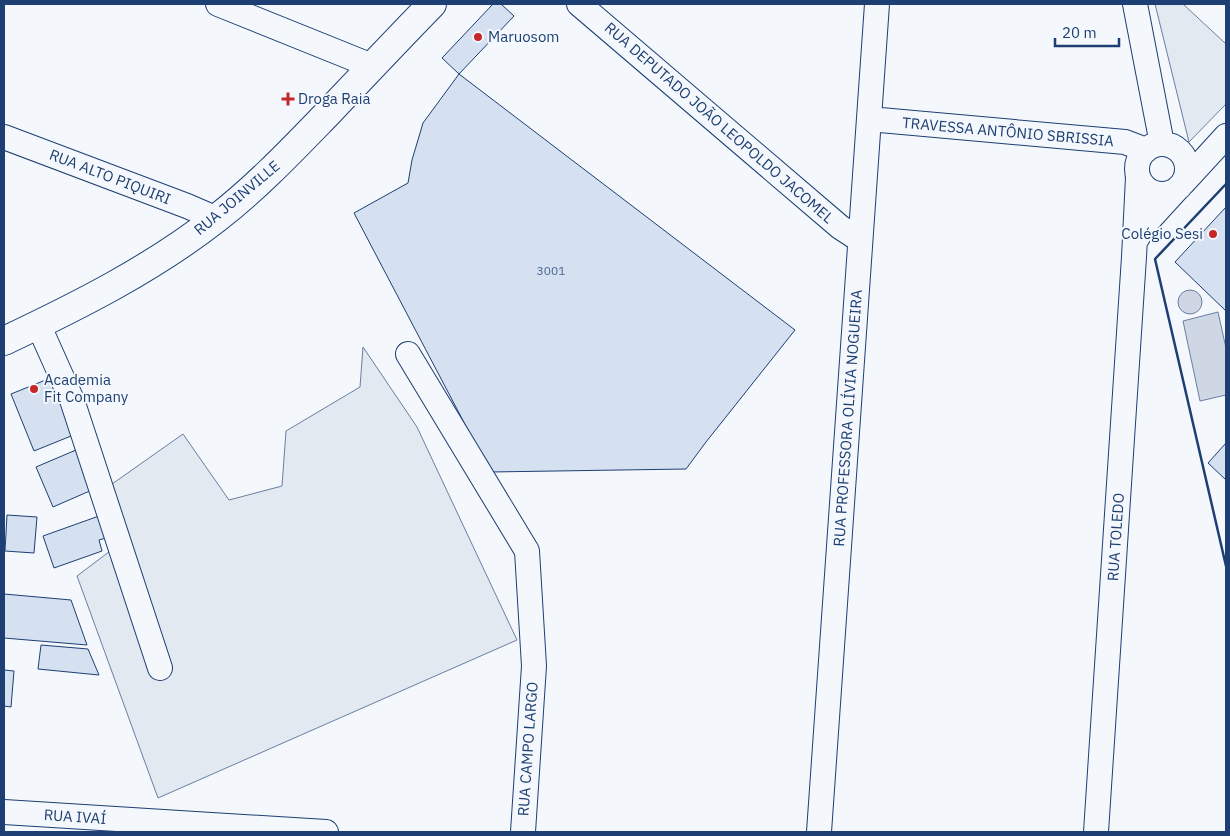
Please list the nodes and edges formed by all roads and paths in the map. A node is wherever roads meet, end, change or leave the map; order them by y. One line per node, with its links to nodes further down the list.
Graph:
1 (218, 4): 6 (street)
2 (432, 4): 6 (main road, RUA JOINVILLE)
3 (579, 4): 14 (street, RUA DEPUTADO JOÃO LEOPOLDO JACOMEL)
4 (877, 4): 7 (street, RUA PROFESSORA OLÍVIA NOGUEIRA)
5 (1135, 4): 10 (street)
6 (372, 66): 13 (main road, RUA JOINVILLE)
7 (869, 119): 10 (street, TRAVESSA ANTÔNIO SBRISSIA); 14 (street, RUA PROFESSORA OLÍVIA NOGUEIRA)
8 (4, 137): 13 (street, RUA ALTO PIQUIRI)
9 (1220, 142): 10 (street, TRAVESSA ANTÔNIO SBRISSIA); 12 (street, RUA TOLEDO)
10 (1158, 143): 11 (street); 12 (street)
11 (1138, 177): 12 (street); 15 (street, RUA TOLEDO)
12 (1180, 185): 15 (street, RUA TOLEDO)
13 (217, 219): 16 (main road, RUA JOINVILLE)
14 (860, 240): 24 (street, RUA PROFESSORA OLÍVIA NOGUEIRA)
15 (1135, 242): 25 (street, RUA TOLEDO)
16 (38, 324): 17 (main road, RUA JOINVILLE); 19 (street)
17 (4, 341)
18 (408, 354): 23 (street, RUA CAMPO LARGO)
19 (160, 668)
20 (4, 812): 21 (street, RUA IVAÍ)
21 (212, 829): 22 (street, RUA IVAÍ)
22 (326, 832)
23 (523, 832)
24 (820, 832)
25 (1096, 832)

